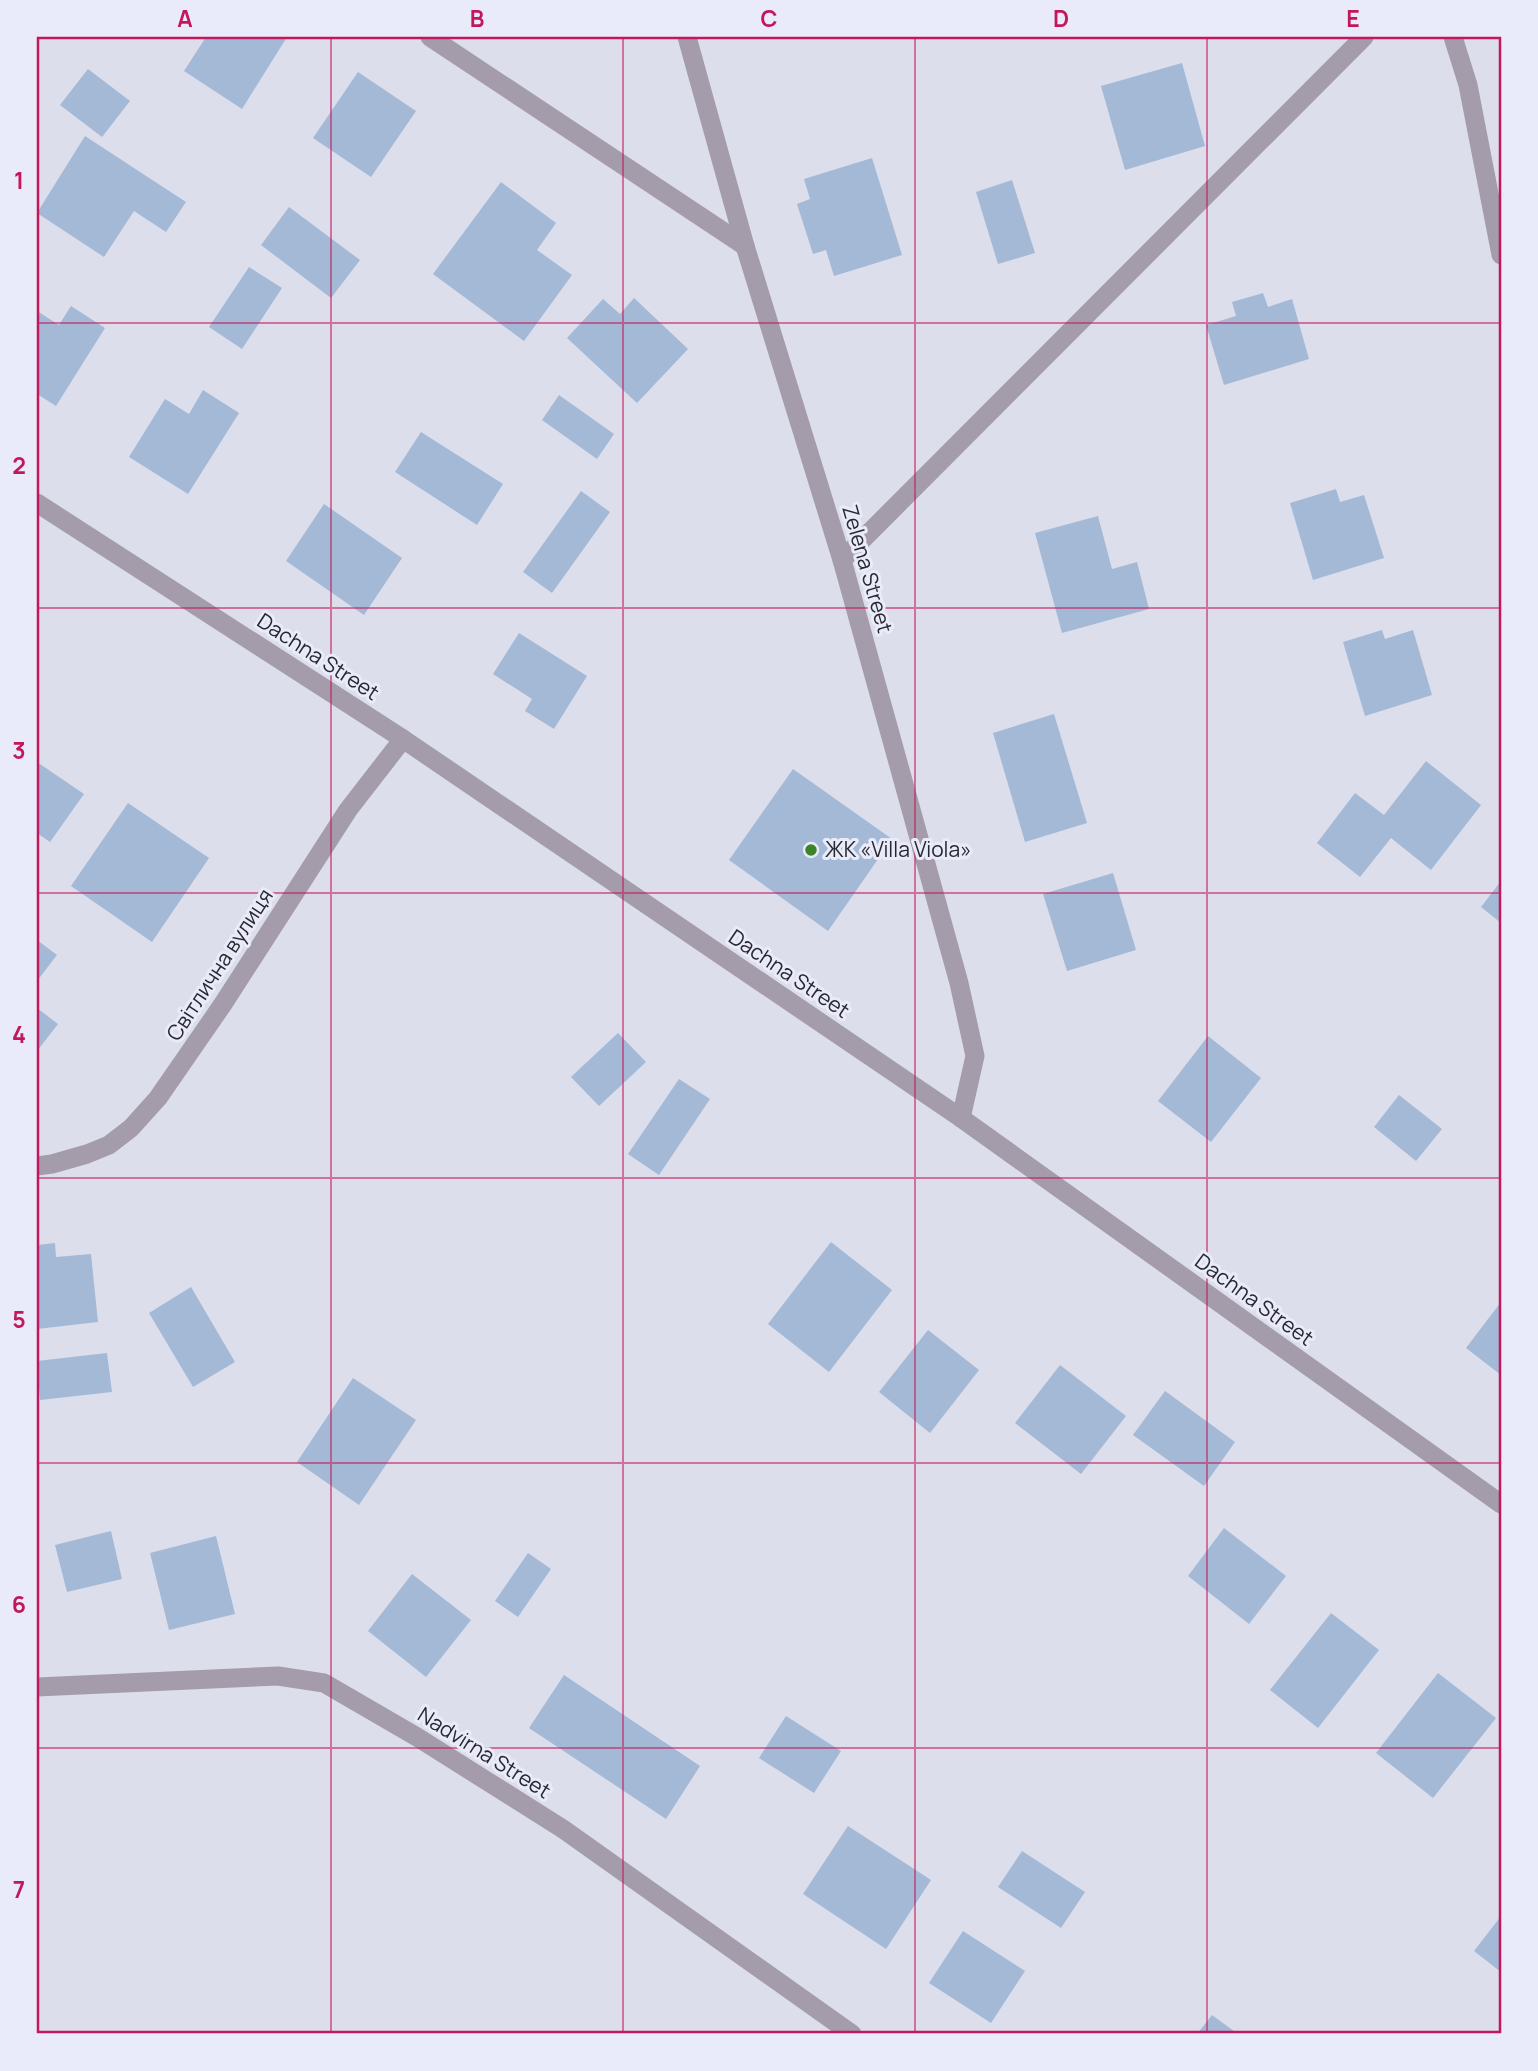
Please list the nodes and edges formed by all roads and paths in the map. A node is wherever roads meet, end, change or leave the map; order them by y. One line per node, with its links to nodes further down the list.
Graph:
1 (430, 37): 5 (street)
2 (687, 37): 5 (street, Zelena Street)
3 (1364, 37): 8 (street)
4 (1452, 37): 6 (street)
5 (745, 246): 8 (street, Zelena Street)
6 (1501, 255)
7 (37, 503): 9 (street, Dachna Street)
8 (842, 560): 10 (street, Zelena Street)
9 (403, 739): 10 (street, Dachna Street); 11 (street, Світлична вулиця)
10 (961, 1118): 12 (street, Dachna Street)
11 (37, 1166)
12 (1501, 1504)
13 (37, 1687): 14 (street, Nadvirna Street)
14 (852, 2034)

